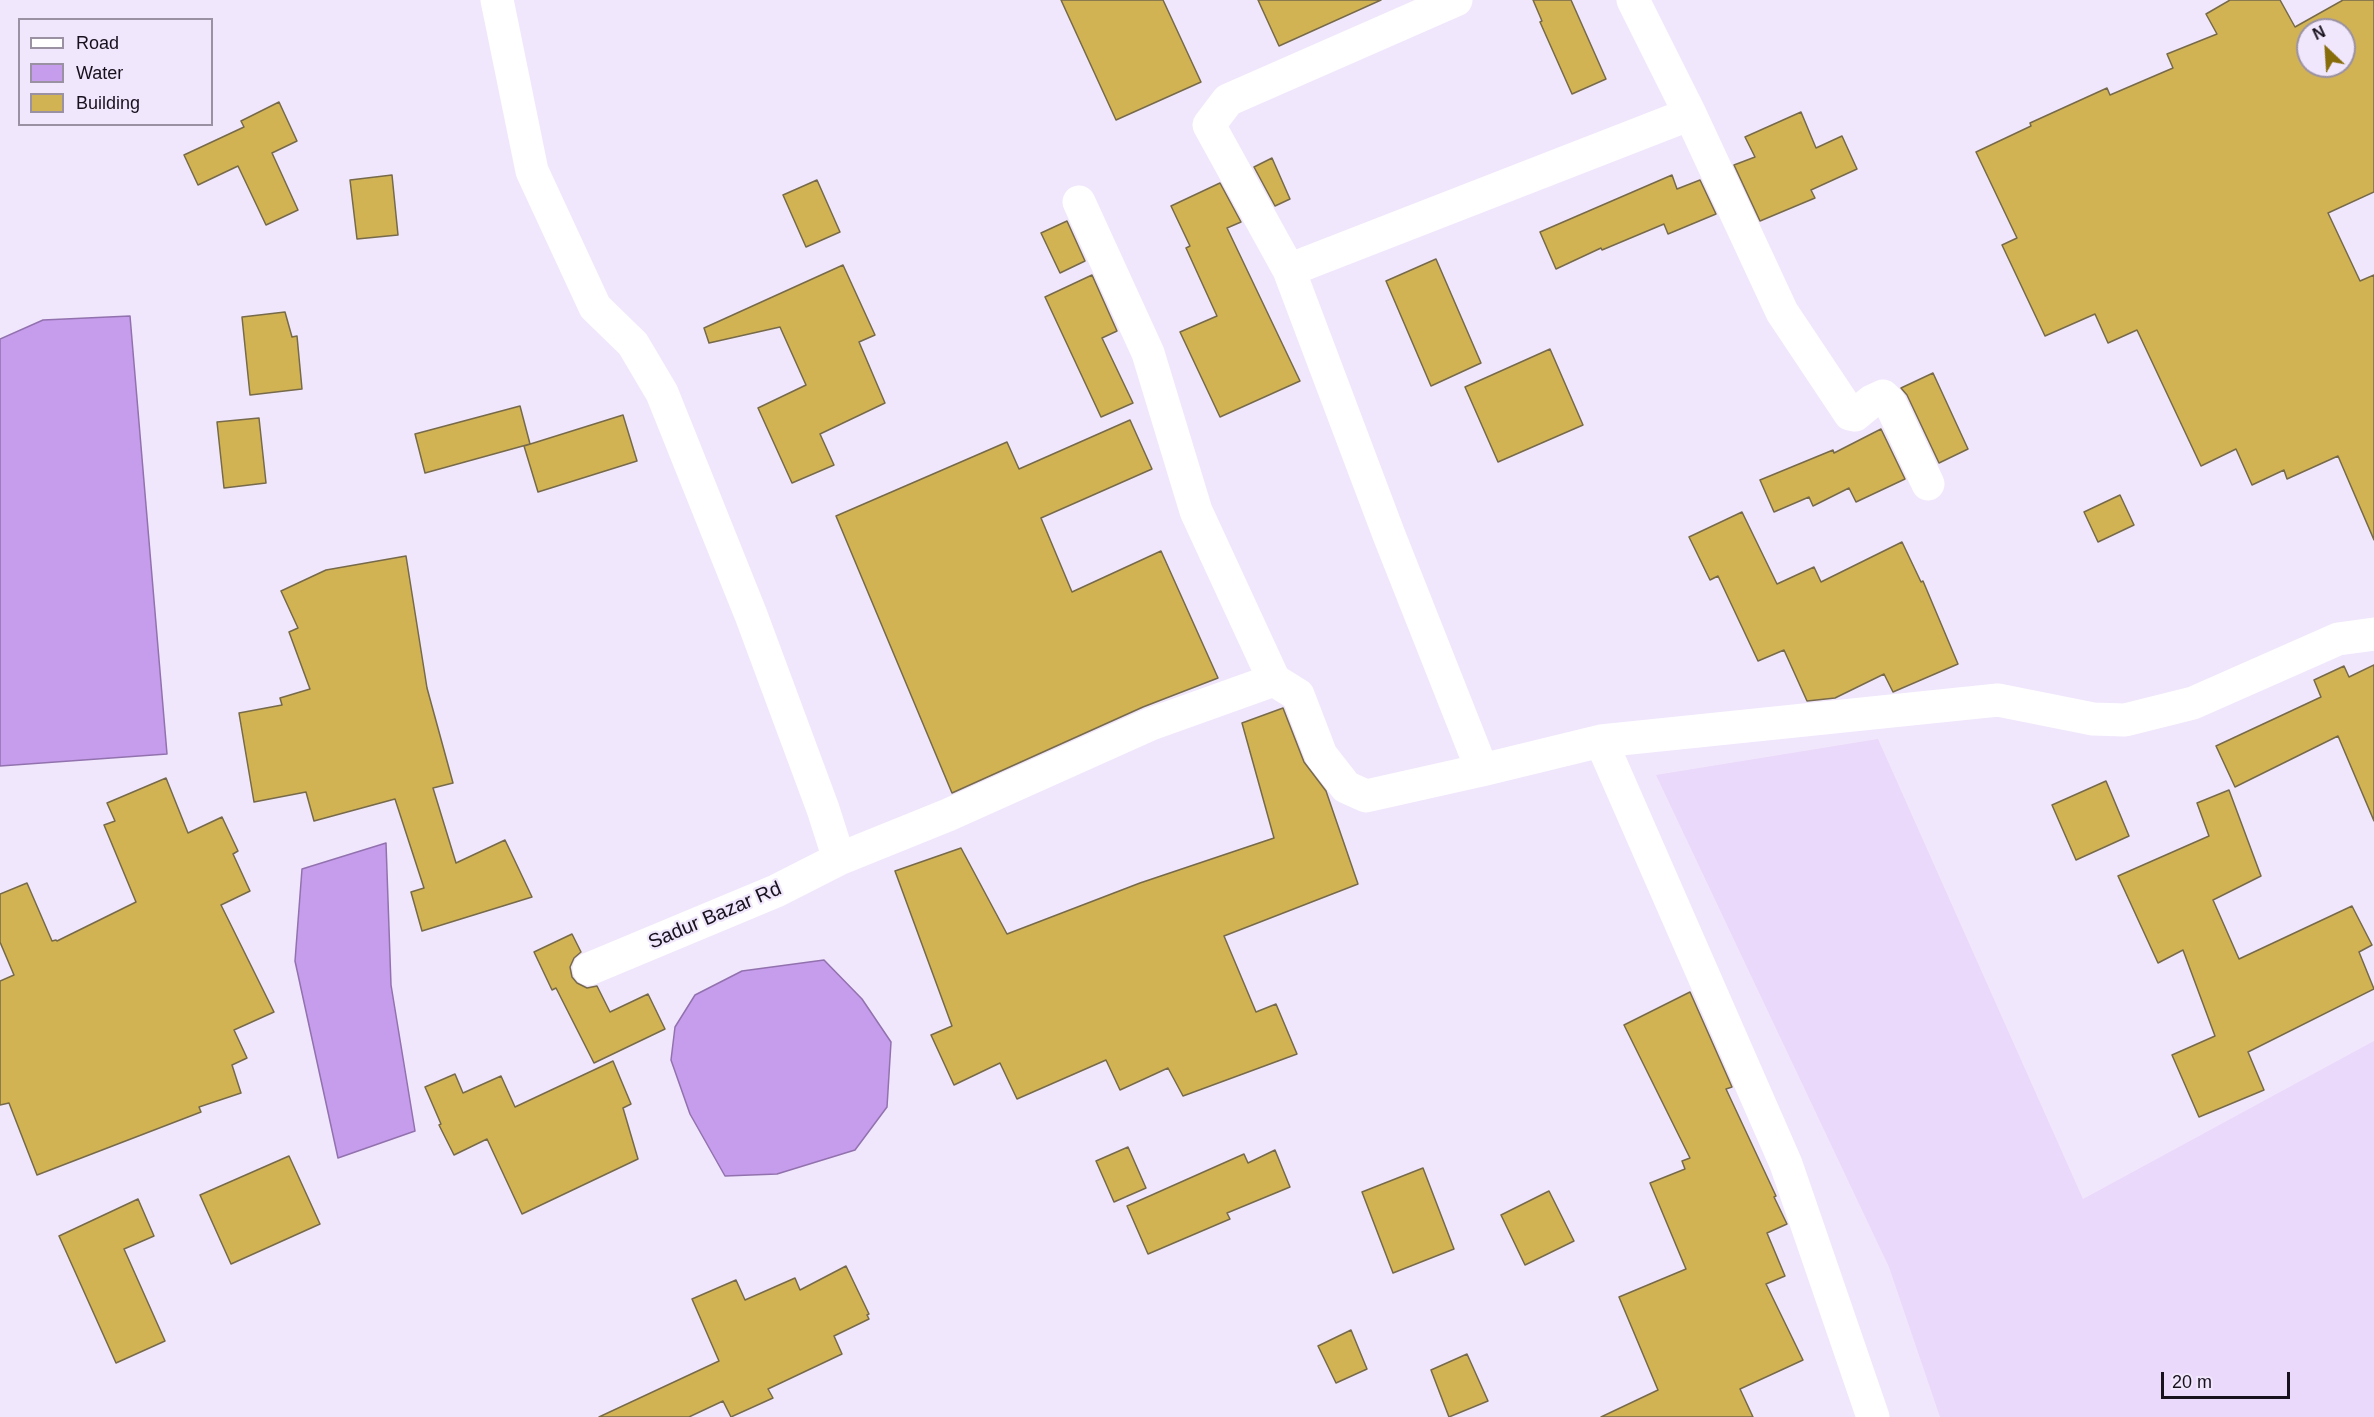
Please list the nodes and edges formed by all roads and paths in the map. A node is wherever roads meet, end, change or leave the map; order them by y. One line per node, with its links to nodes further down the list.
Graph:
1 (497, 0): 12 (street)
2 (1456, 0): 6 (street)
3 (1633, 0): 4 (street)
4 (1690, 114): 6 (street); 7 (street)
5 (1079, 202): 9 (street)
6 (1289, 270): 11 (street)
7 (1928, 484)
8 (2374, 634): 10 (street)
9 (1274, 680): 11 (street); 12 (street, Sadur Bazar Rd)
10 (1600, 741): 11 (street); 14 (street)
11 (1482, 770)
12 (839, 859): 13 (street, Sadur Bazar Rd)
13 (589, 969)
14 (1873, 1417)

